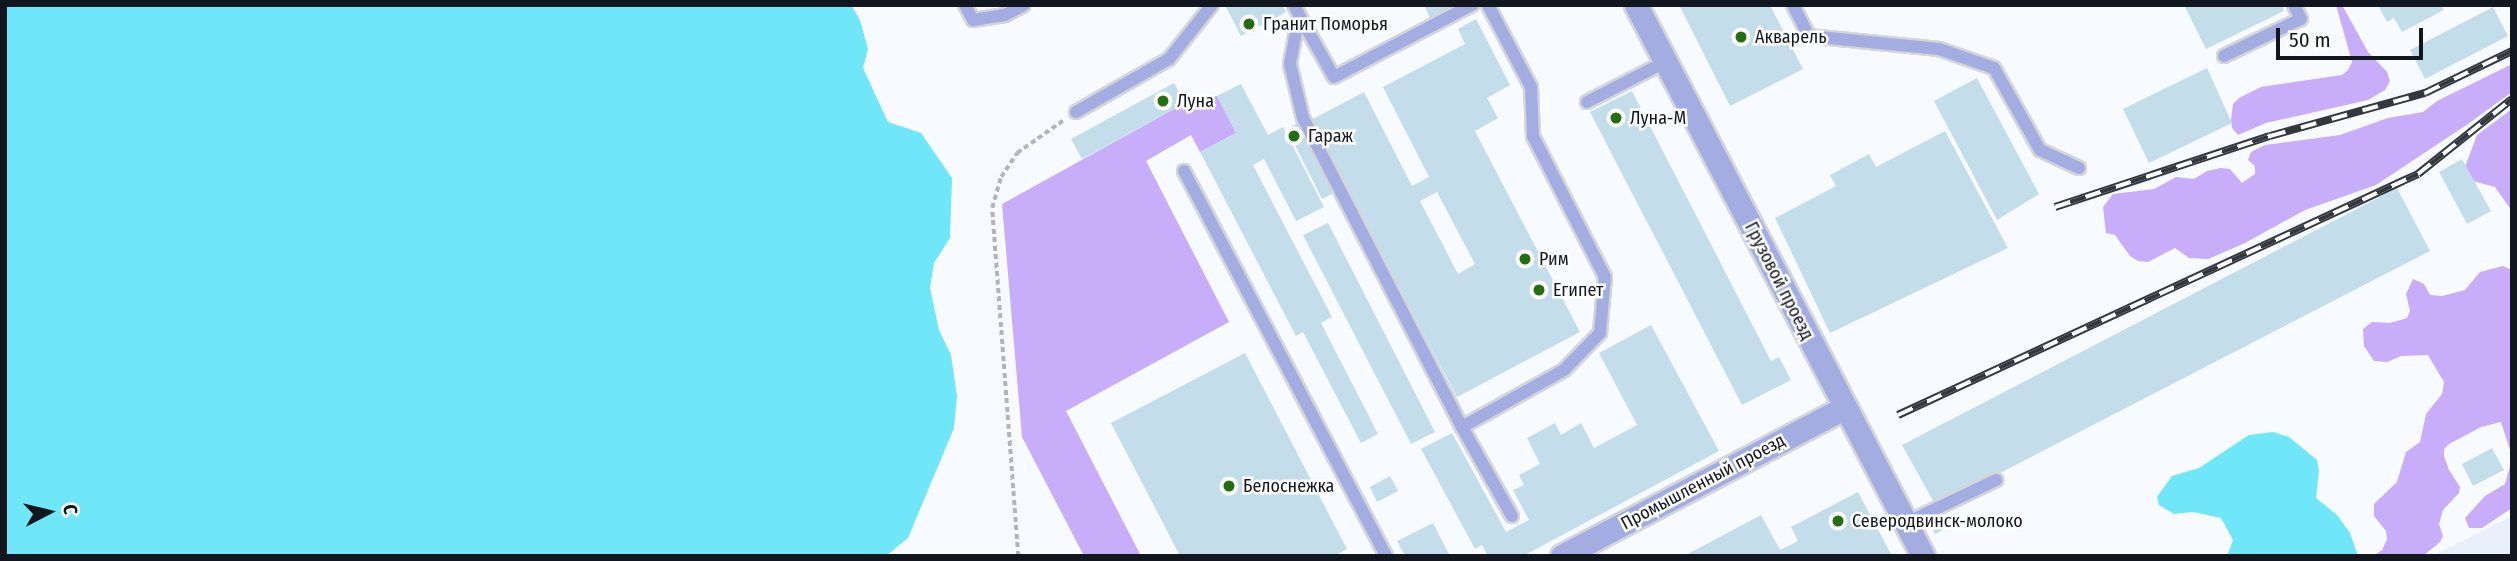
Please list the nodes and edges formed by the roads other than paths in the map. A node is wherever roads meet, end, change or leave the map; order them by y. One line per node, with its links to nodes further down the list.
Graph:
1 (965, 5): 2 (lane)
2 (1024, 5)
3 (1212, 5): 13 (lane)
4 (1472, 5): 9 (lane)
5 (1488, 5): 17 (lane)
6 (1636, 5): 11 (street, Грузовой проезд)
7 (1794, 5): 14 (lane)
8 (2294, 5): 10 (lane)
9 (1297, 10): 17 (lane)
10 (2224, 56)
11 (1665, 62): 12 (lane); 16 (street, Грузовой проезд)
12 (1587, 102)
13 (1076, 112)
14 (2079, 168)
15 (1184, 171): 21 (lane)
16 (1844, 408): 20 (street, Грузовой проезд); 22 (street, Промышленный проезд)
17 (1462, 427): 19 (lane)
18 (1996, 480): 20 (lane)
19 (1512, 516)
20 (1906, 523): 23 (street, Грузовой проезд)
21 (1381, 554)
22 (1562, 556)
23 (1923, 556)

